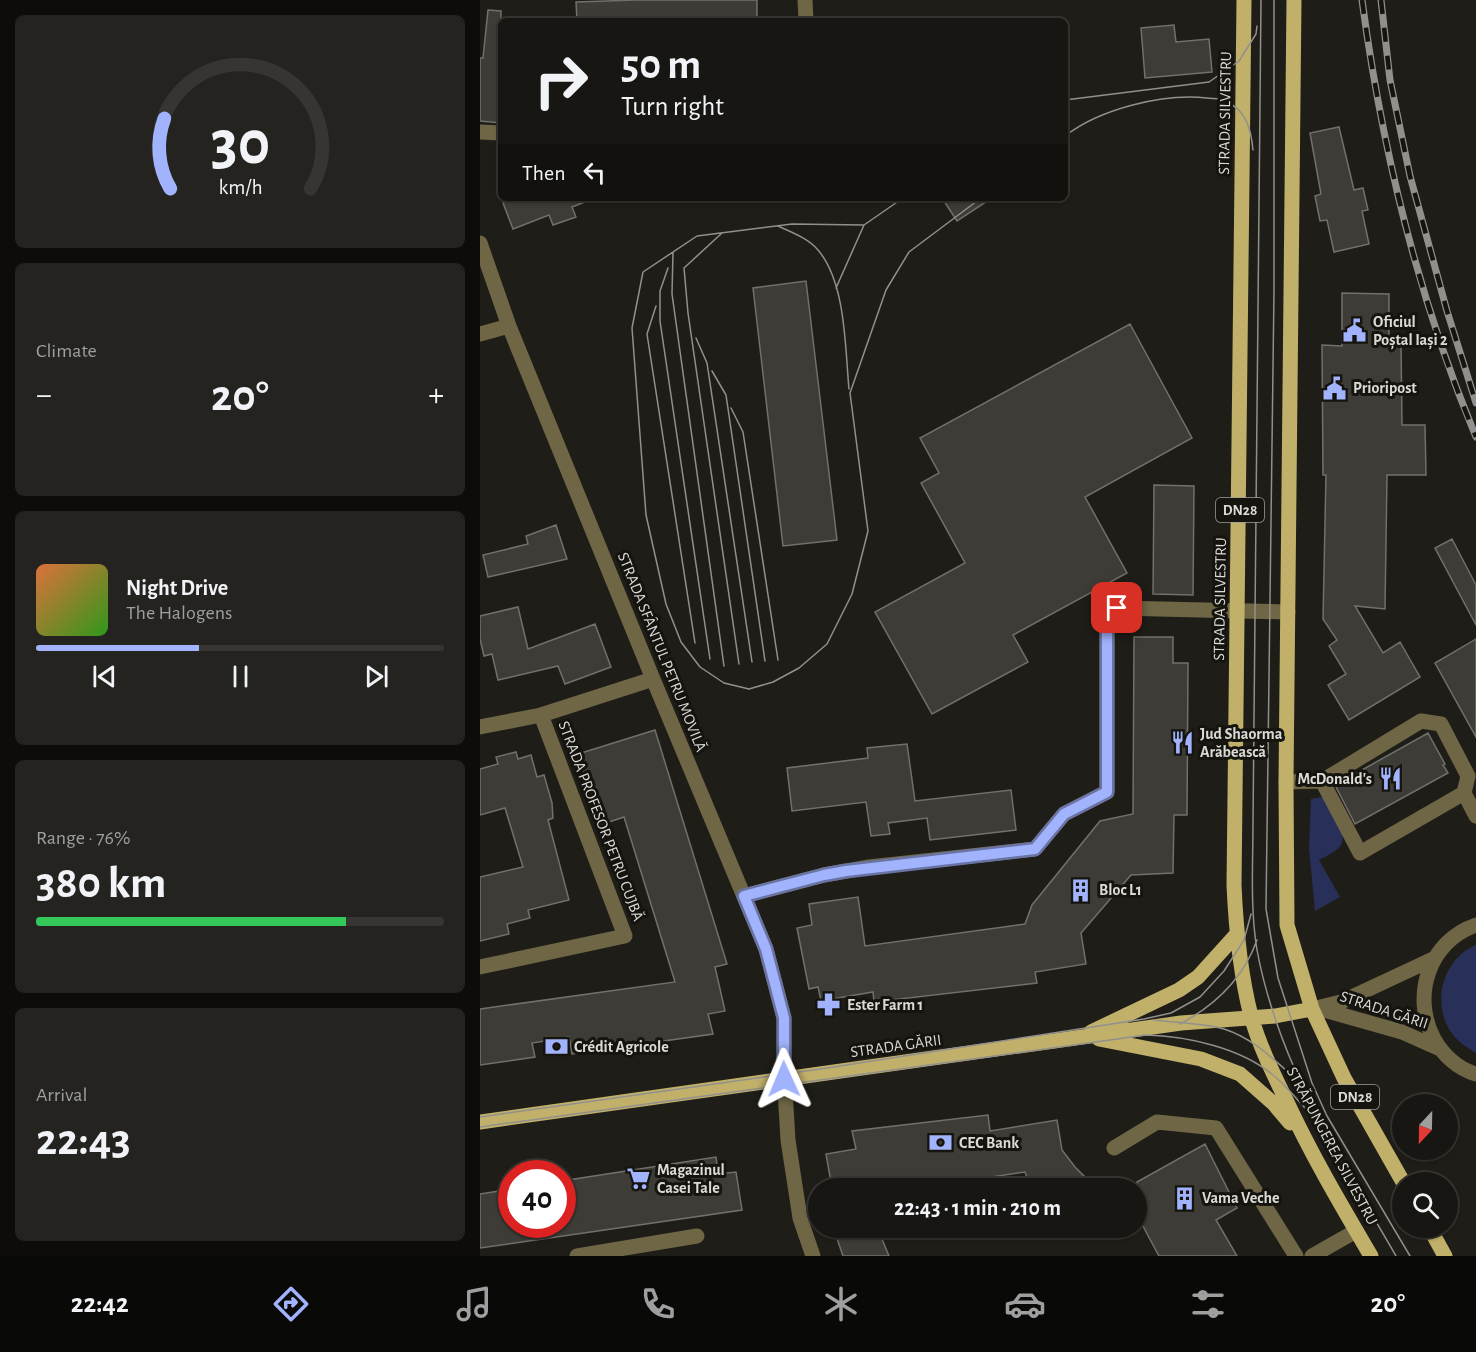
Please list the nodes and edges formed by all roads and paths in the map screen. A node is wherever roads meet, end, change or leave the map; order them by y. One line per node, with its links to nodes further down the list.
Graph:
1 (806, 0): 4 (street)
2 (1244, 0): 10 (main road, STRADA SILVESTRU / DN28)
3 (1294, 0): 11 (main road, DN28)
4 (806, 18)
5 (480, 132): 6 (street)
6 (498, 133)
7 (480, 243): 8 (street, STRADA SFÂNTUL PETRU MOVILĂ)
8 (509, 326): 9 (street); 12 (street, STRADA SFÂNTUL PETRU MOVILĂ)
9 (480, 334)
10 (1237, 611): 11 (street); 19 (street); 21 (main road, STRADA SILVESTRU / DN28)
11 (1288, 612): 16 (main road, DN28)
12 (653, 679): 13 (street, STRADA PROFESOR PETRU CUJBĂ); 19 (street, STRADA SFÂNTUL PETRU MOVILĂ)
13 (541, 715): 14 (street, STRADA PROFESOR PETRU CUJBĂ); 23 (street, STRADA PROFESOR PETRU CUJBĂ)
14 (480, 727)
15 (1322, 781): 16 (street); 17 (street); 17 (street)
16 (1286, 782): 24 (main road, DN28)
17 (1464, 793): 18 (street)
18 (1476, 816)
19 (744, 896): 29 (street, STRADA SFÂNTUL PETRU MOVILĂ)
20 (1476, 925): 22 (street)
21 (1236, 935): 25 (main road, STRADA SILVESTRU / DN28); 26 (main road)
22 (1433, 959): 24 (street, STRADA GĂRII); 27 (street)
23 (480, 967)
24 (1315, 1008): 25 (main road, STRADA GĂRII); 27 (street, STRADA GĂRII); 33 (main road, DN28)
25 (1252, 1018): 26 (main road, STRADA GĂRII); 31 (main road, STRĂPUNGEREA SILVESTRU / DN28)
26 (1084, 1036): 29 (main road, STRADA GĂRII); 31 (main road)
27 (1440, 1049): 28 (street)
28 (1476, 1074)
29 (784, 1079): 30 (main road, STRADA GĂRII); 38 (street, STRADA SFÂNTUL PETRU MOVILĂ)
30 (480, 1122)
31 (1304, 1139): 34 (main road, STRĂPUNGEREA SILVESTRU / DN28)
32 (1114, 1148): 39 (street)
33 (1397, 1172)
34 (1356, 1231): 40 (street); 41 (main road, STRĂPUNGEREA SILVESTRU / DN28)
35 (697, 1236): 37 (street)
36 (1435, 1238): 42 (main road)
37 (582, 1255)
38 (813, 1256)
39 (1296, 1256)
40 (1312, 1256)
41 (1371, 1256)
42 (1445, 1256)

